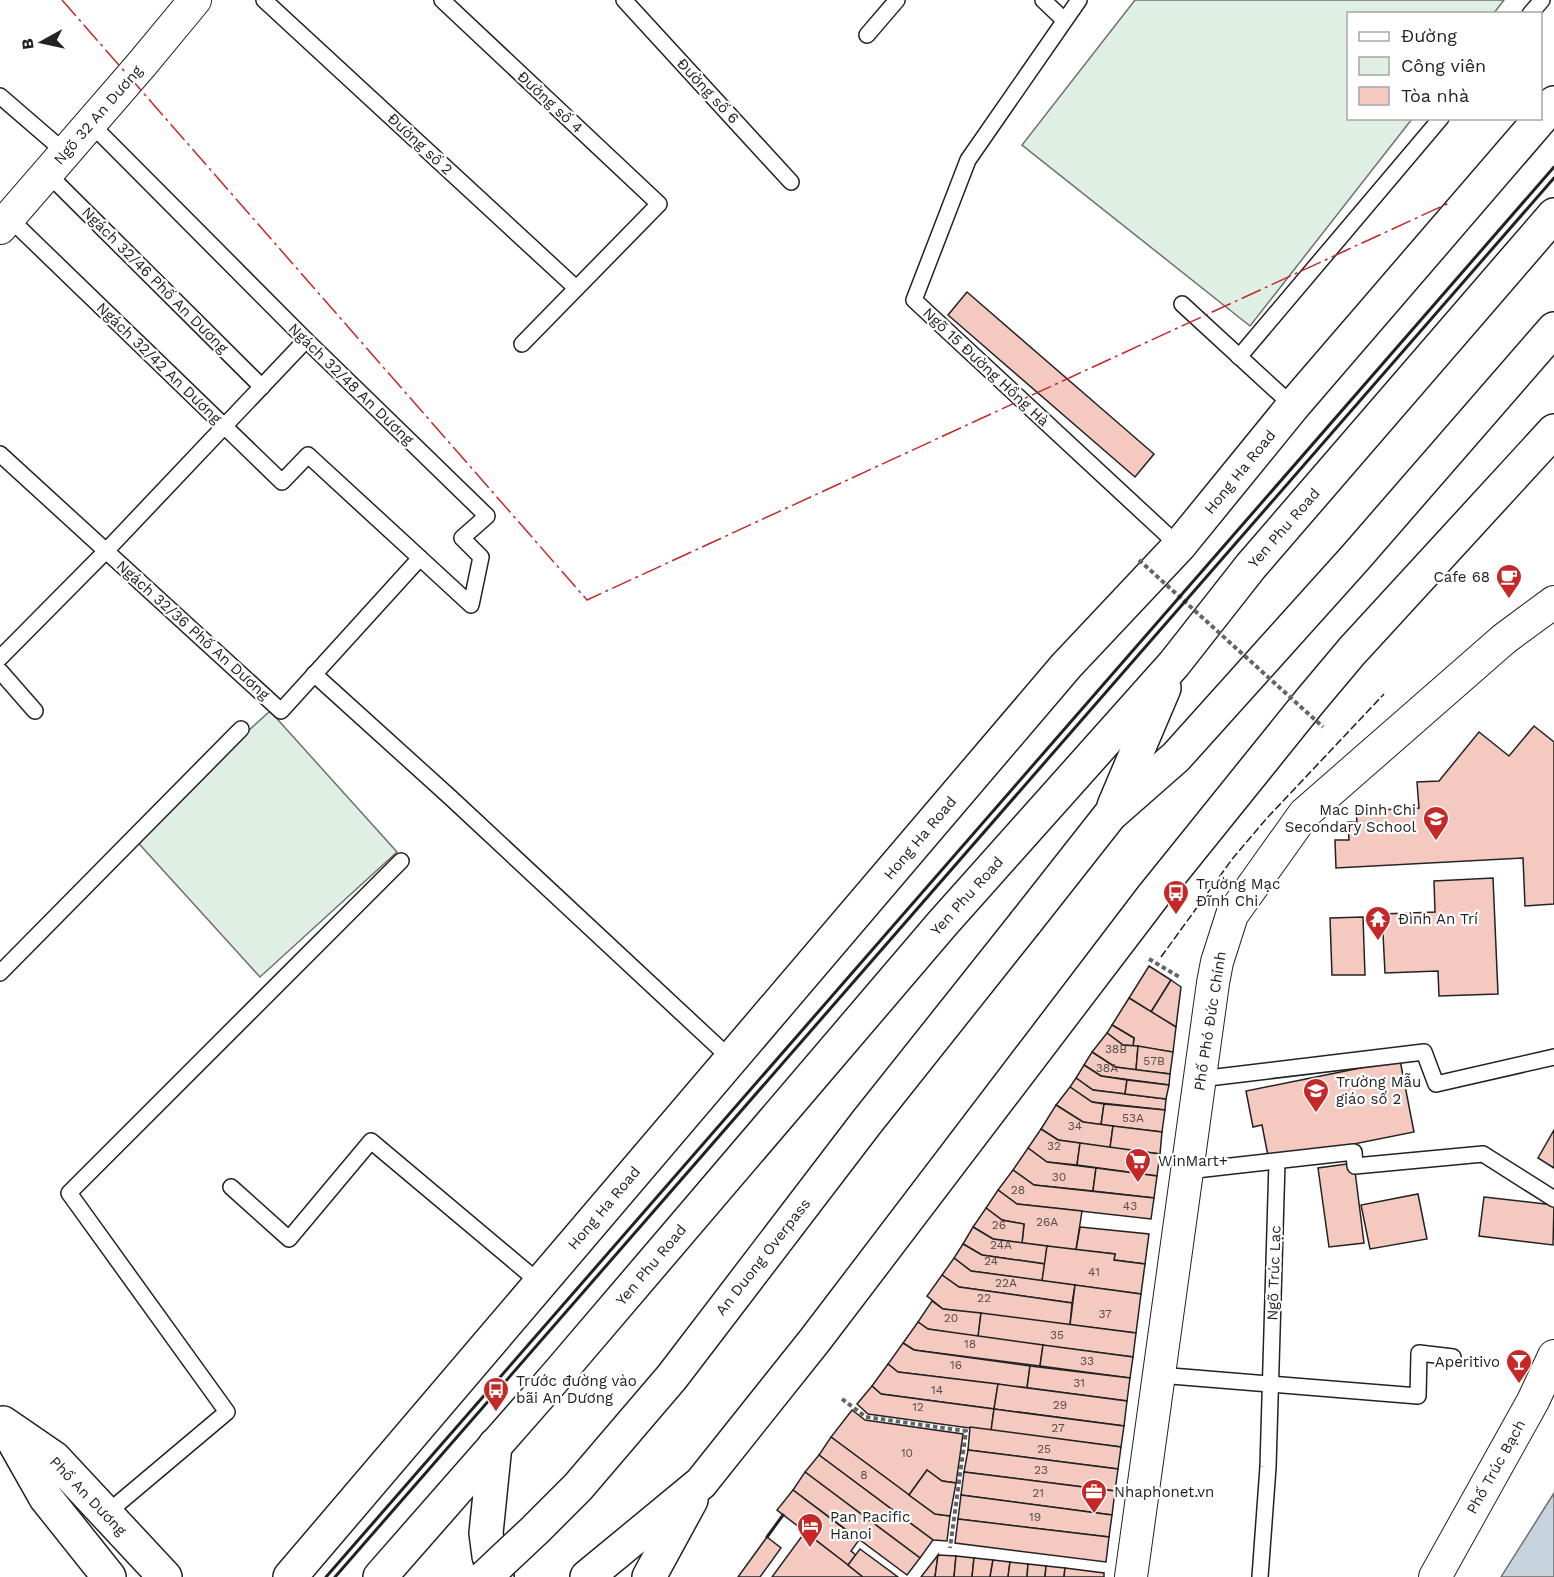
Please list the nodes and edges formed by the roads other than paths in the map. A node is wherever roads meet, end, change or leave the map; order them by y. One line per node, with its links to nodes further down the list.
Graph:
1 (195, 0): 17 (street, Ngõ 32 An Dương)
2 (264, 0): 22 (lane, Đường số 2)
3 (442, 0): 22 (lane, Đường số 4)
4 (624, 0): 19 (lane, Đường số 6)
5 (897, 0): 11 (lane)
6 (1043, 0): 10 (lane)
7 (1079, 0): 10 (lane, Ngõ 15 Đường Hồng Hà)
8 (1542, 0): 9 (lane)
9 (1532, 12)
10 (1064, 20): 33 (lane, Ngõ 15 Đường Hồng Hà)
11 (867, 35)
12 (0, 96): 18 (lane, Ngách 32/46 Phố An Dương)
13 (1554, 103): 14 (main road, Hong Ha Road)
14 (1542, 117)
15 (1439, 120): 27 (lane)
16 (1539, 120): 29 (main road, Hong Ha Road)
17 (91, 124): 18 (street, Ngõ 32 An Dương); 25 (lane, Ngách 32/48 An Dương)
18 (57, 163): 21 (street, Ngõ 32 An Dương); 28 (lane, Ngách 32/46 Phố An Dương)
19 (791, 182)
20 (1554, 215): 38 (main road, Yen Phu Road)
21 (3, 218): 30 (lane, Ngách 32/42 An Dương)
22 (576, 288): 26 (lane)
23 (1182, 304): 27 (lane)
24 (1554, 329): 43 (main road)
25 (306, 340): 28 (lane); 35 (lane, Ngách 32/48 An Dương)
26 (522, 344)
27 (1239, 357): 29 (lane)
28 (262, 387): 30 (lane)
29 (1293, 406): 33 (main road, Hong Ha Road)
30 (225, 426): 34 (lane); 35 (lane, Ngách 32/42 An Dương)
31 (1554, 431): 60 (main road)
32 (0, 454): 34 (lane, Ngách 32/36 Phố An Dương)
33 (1179, 546): 47 (main road, Hong Ha Road)
34 (106, 551): 37 (lane); 40 (lane, Ngách 32/36 Phố An Dương)
35 (420, 558): 40 (lane, Ngách 32/36 Phố An Dương)
36 (1554, 602): 48 (street, Phố Phó Đức Chính)
37 (0, 658)
38 (1174, 664): 43 (main road); 59 (main road, Yen Phu Road)
39 (0, 671): 41 (lane)
40 (314, 674): 47 (lane)
41 (35, 711)
42 (241, 729): 45 (lane)
43 (1110, 815): 66 (main road, An Duong Overpass, bridge)
44 (401, 861): 61 (lane)
45 (0, 973)
46 (1554, 1057): 48 (lane)
47 (731, 1059): 53 (main road, Hong Ha Road)
48 (1200, 1079): 50 (street, Phố Phó Đức Chính)
49 (1277, 1162): 50 (lane); 52 (lane); 57 (lane, Ngõ Trúc Lạc)
50 (1187, 1171): 56 (street, Phố Phó Đức Chính)
51 (231, 1186): 53 (lane)
52 (1554, 1199)
53 (540, 1283): 64 (main road, Hong Ha Road)
54 (1554, 1356): 72 (street, Phố Trúc Bạch)
55 (1453, 1357): 57 (lane)
56 (1159, 1375): 57 (lane); 70 (street, Phố Phó Đức Chính)
57 (1271, 1384): 71 (lane, Ngõ Trúc Lạc)
58 (2, 1422): 61 (main road, Phố An Dương); 62 (main road, Phố An Dương)
59 (495, 1445): 65 (main road, Yen Phu Road); 67 (main road)
60 (701, 1483): 68 (main road); 69 (main road)
61 (107, 1513): 63 (main road, Phố An Dương)
62 (99, 1574)
63 (165, 1577)
64 (290, 1577)
65 (380, 1577)
66 (485, 1577)
67 (498, 1577)
68 (587, 1577)
69 (649, 1577)
70 (1131, 1577)
71 (1260, 1577)
72 (1435, 1577)

